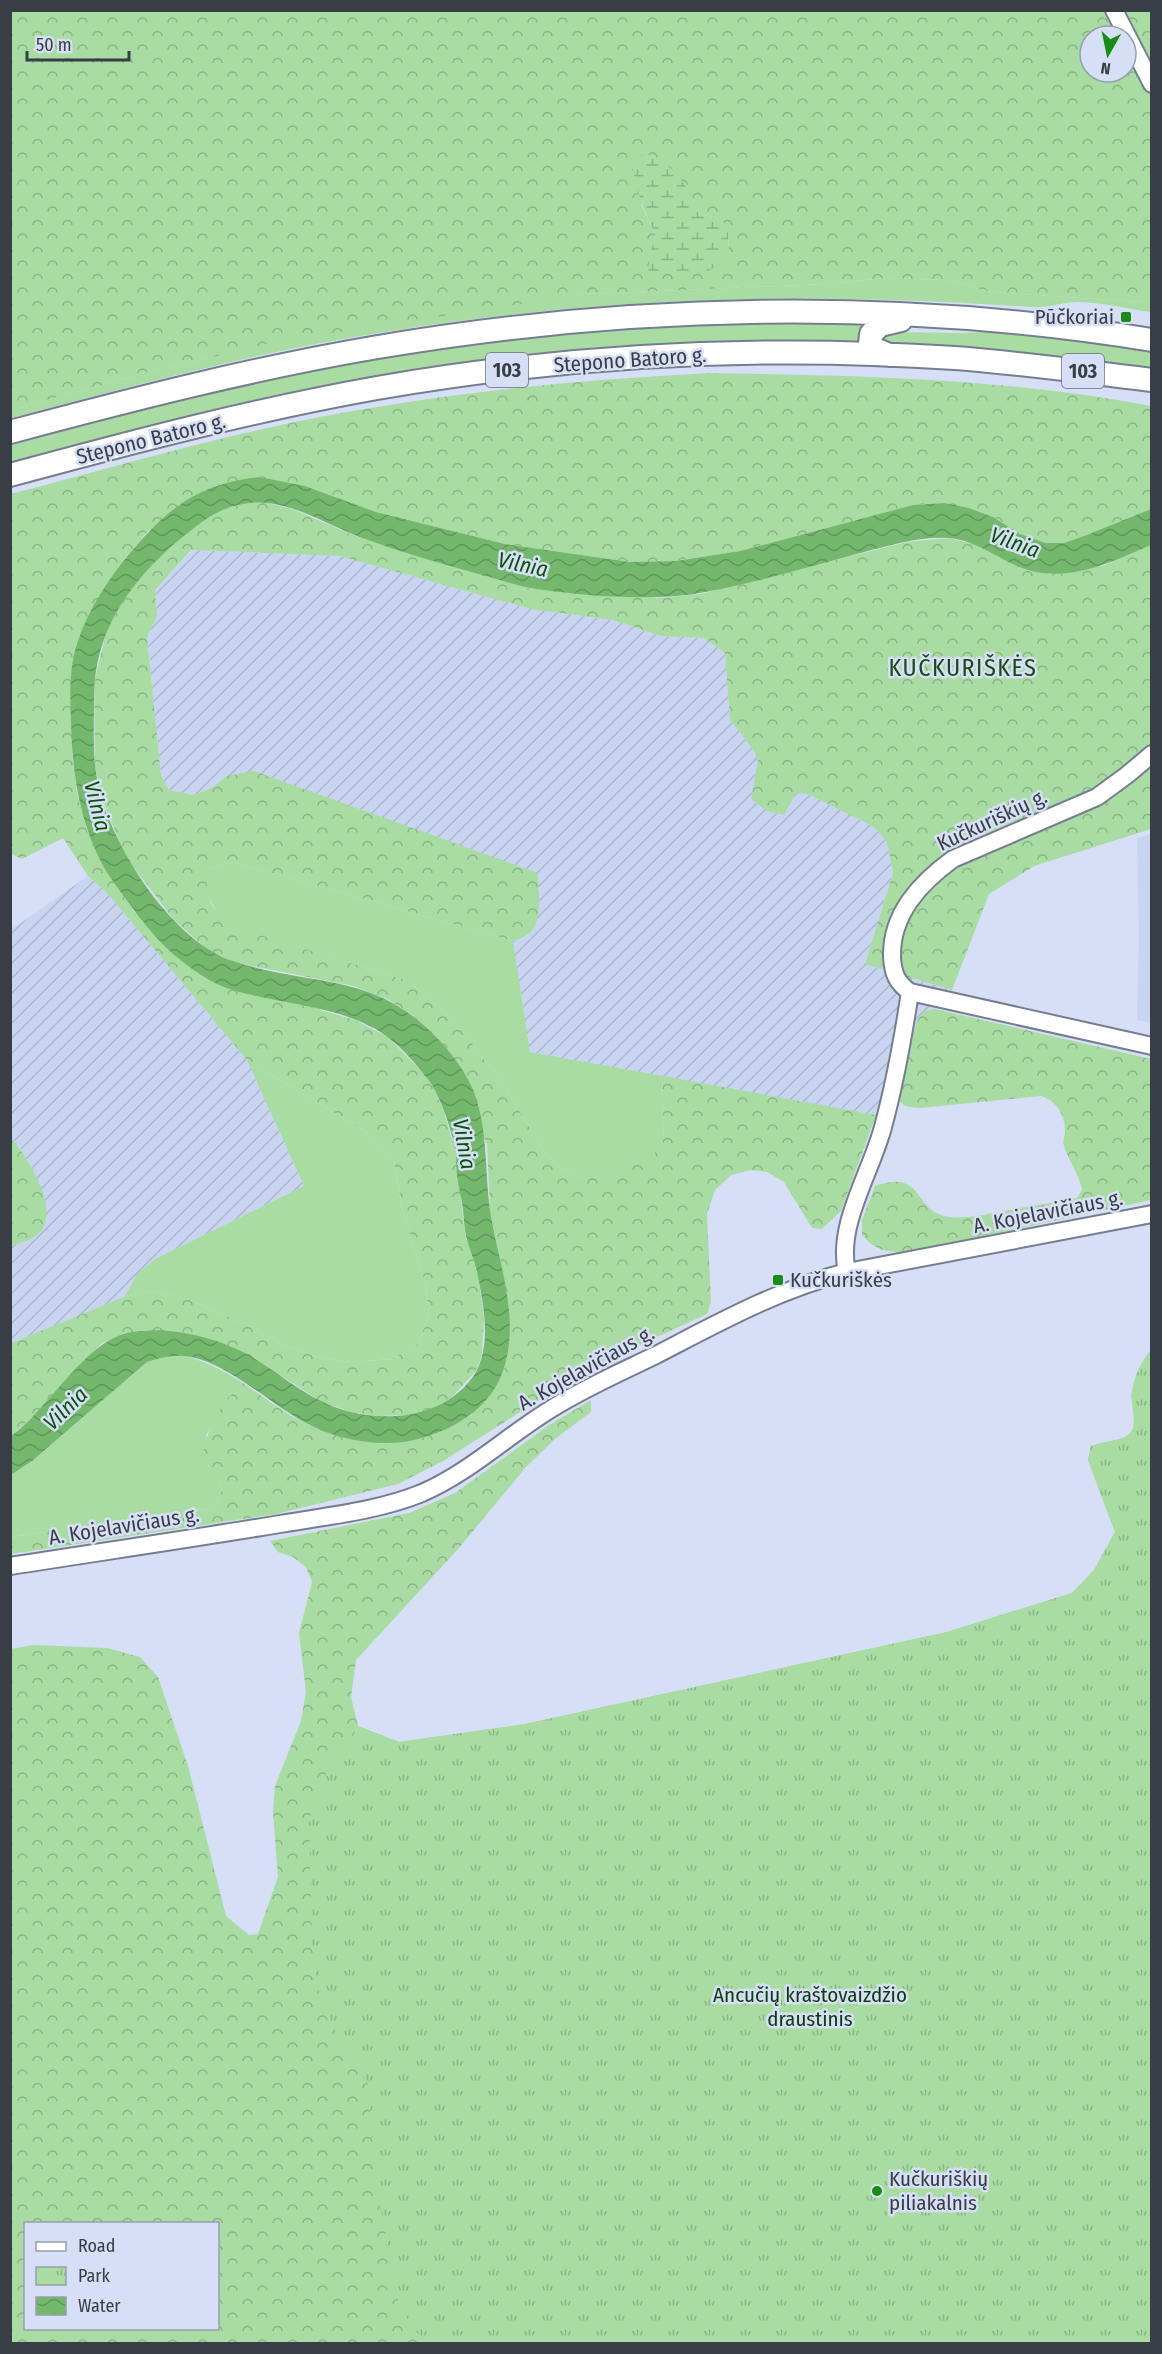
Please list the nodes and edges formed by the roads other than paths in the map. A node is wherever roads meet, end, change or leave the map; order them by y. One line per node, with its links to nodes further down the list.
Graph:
1 (1114, 10): 2 (street)
2 (1152, 84)
3 (920, 316): 4 (main road, Stepono Batoro g. / 103); 5 (main road); 7 (main road, Stepono Batoro g. / 103)
4 (1152, 340)
5 (890, 355): 6 (main road, Stepono Batoro g. / 103); 8 (main road, Stepono Batoro g. / 103)
6 (1152, 380)
7 (10, 432)
8 (10, 475)
9 (1152, 754): 10 (street, Kučkuriškių g.)
10 (910, 992): 11 (street); 13 (street)
11 (1152, 1046)
12 (1152, 1214): 13 (street, A. Kojelavičiaus g.)
13 (847, 1272): 14 (street, A. Kojelavičiaus g.)
14 (10, 1566)

